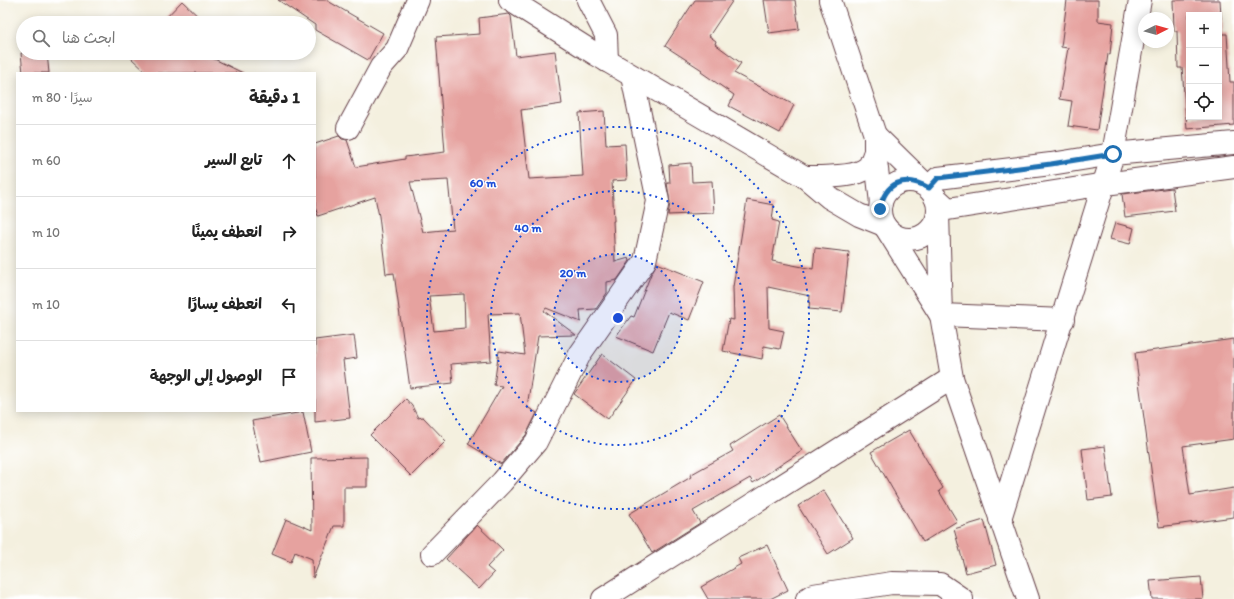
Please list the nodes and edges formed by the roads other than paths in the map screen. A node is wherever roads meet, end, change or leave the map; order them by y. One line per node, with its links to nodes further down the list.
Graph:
1 (418, 0): 8 (street)
2 (510, 0): 6 (street)
3 (588, 0): 6 (street)
4 (830, 0): 10 (street)
5 (1140, 0): 11 (street)
6 (608, 61): 7 (street)
7 (632, 76): 13 (street); 22 (street)
8 (348, 128)
9 (1234, 142): 11 (street)
10 (875, 143): 13 (street); 15 (street); 16 (street)
11 (1113, 154): 14 (street); 15 (street)
12 (1234, 167): 14 (street)
13 (805, 177): 17 (street)
14 (1105, 184): 15 (street); 19 (street)
15 (934, 199): 16 (street); 17 (street); 18 (street)
16 (881, 203): 17 (street)
17 (885, 226): 18 (street)
18 (941, 315): 19 (street); 20 (street)
19 (1062, 320): 21 (street)
20 (952, 378): 21 (street); 23 (street)
21 (1000, 519): 26 (street)
22 (432, 554)
23 (603, 599)
24 (807, 599): 25 (street)
25 (962, 599)
26 (1028, 599)

